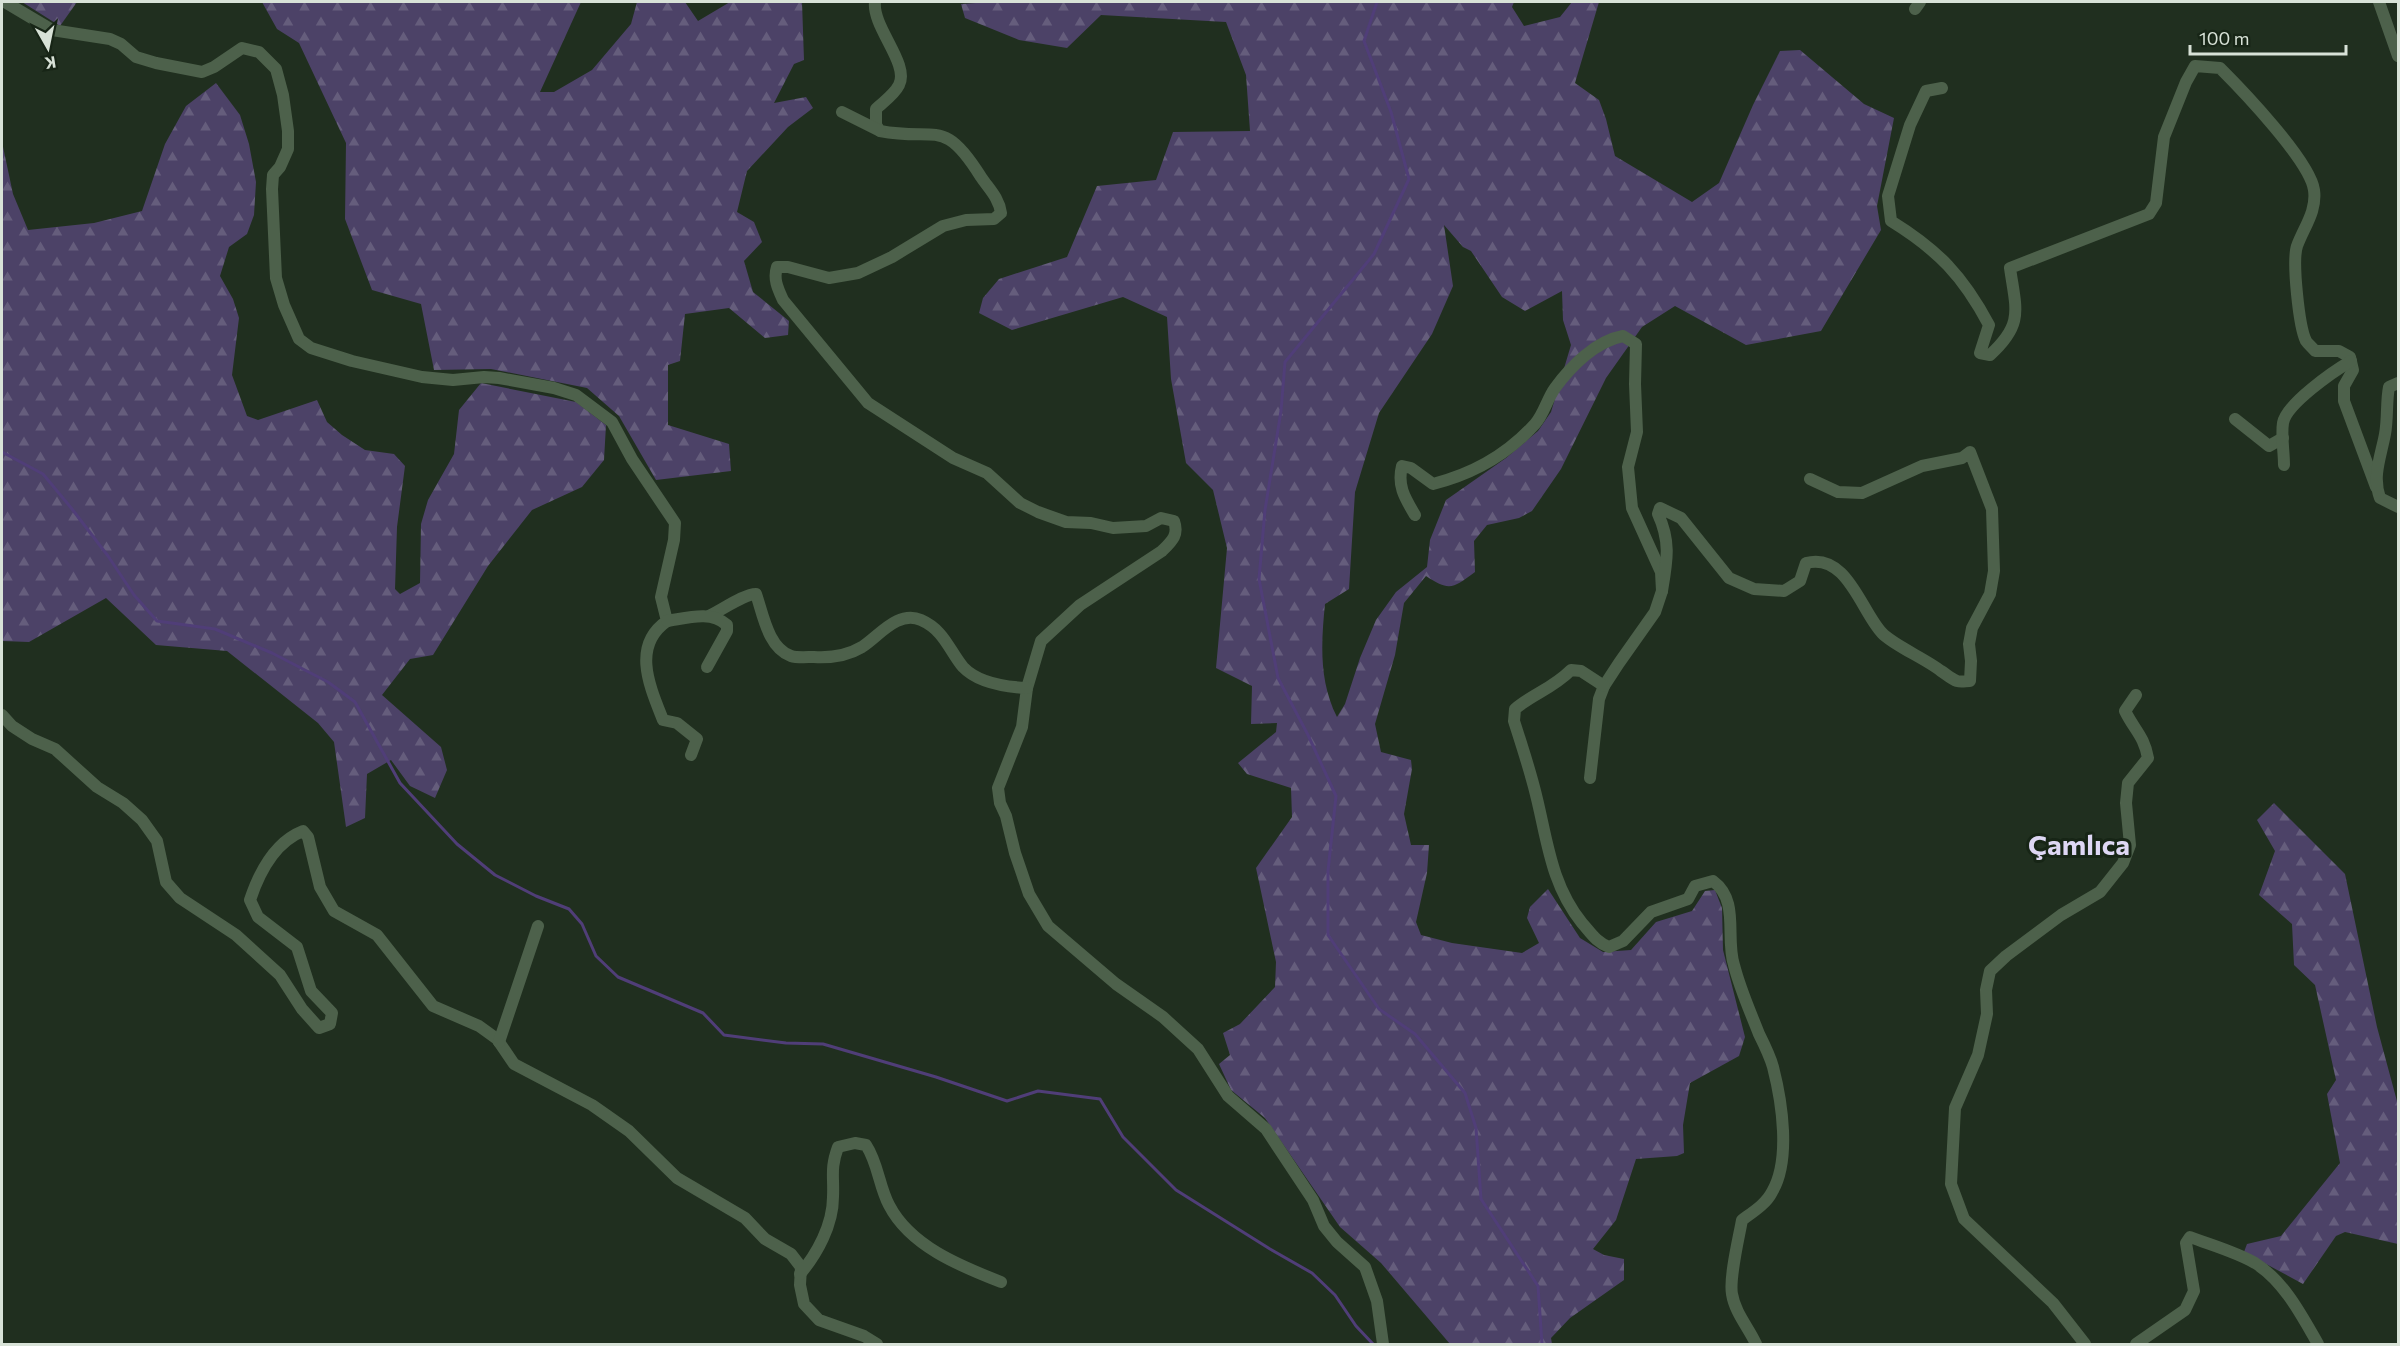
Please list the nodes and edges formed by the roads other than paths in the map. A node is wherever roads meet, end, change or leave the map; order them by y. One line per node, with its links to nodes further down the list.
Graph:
1 (5, 2): 19 (street)
2 (875, 2): 7 (street)
3 (2379, 2): 4 (street)
4 (2398, 56)
5 (1942, 88): 8 (street)
6 (842, 112): 7 (street)
7 (879, 131): 22 (street)
8 (2351, 361): 11 (street); 14 (street)
9 (2398, 383): 14 (street)
10 (2235, 419): 11 (street)
11 (2283, 438): 12 (street)
12 (2284, 465)
13 (1810, 479): 17 (street)
14 (2376, 487): 15 (street)
15 (2398, 507)
16 (1414, 515): 17 (street)
17 (1662, 591): 21 (street)
18 (710, 616): 19 (street); 20 (street); 22 (street)
19 (667, 621): 25 (street)
20 (708, 667)
21 (1604, 686): 26 (street); 33 (street)
22 (1027, 688): 32 (street)
23 (2136, 695): 34 (street)
24 (2, 715): 28 (street)
25 (691, 755)
26 (1590, 778)
27 (538, 926): 28 (street)
28 (499, 1042): 29 (street)
29 (800, 1274): 30 (street); 31 (street)
30 (1001, 1282)
31 (877, 1344)
32 (1383, 1344)
33 (1756, 1344)
34 (2085, 1344)
35 (2136, 1344): 36 (street)
36 (2318, 1344)

